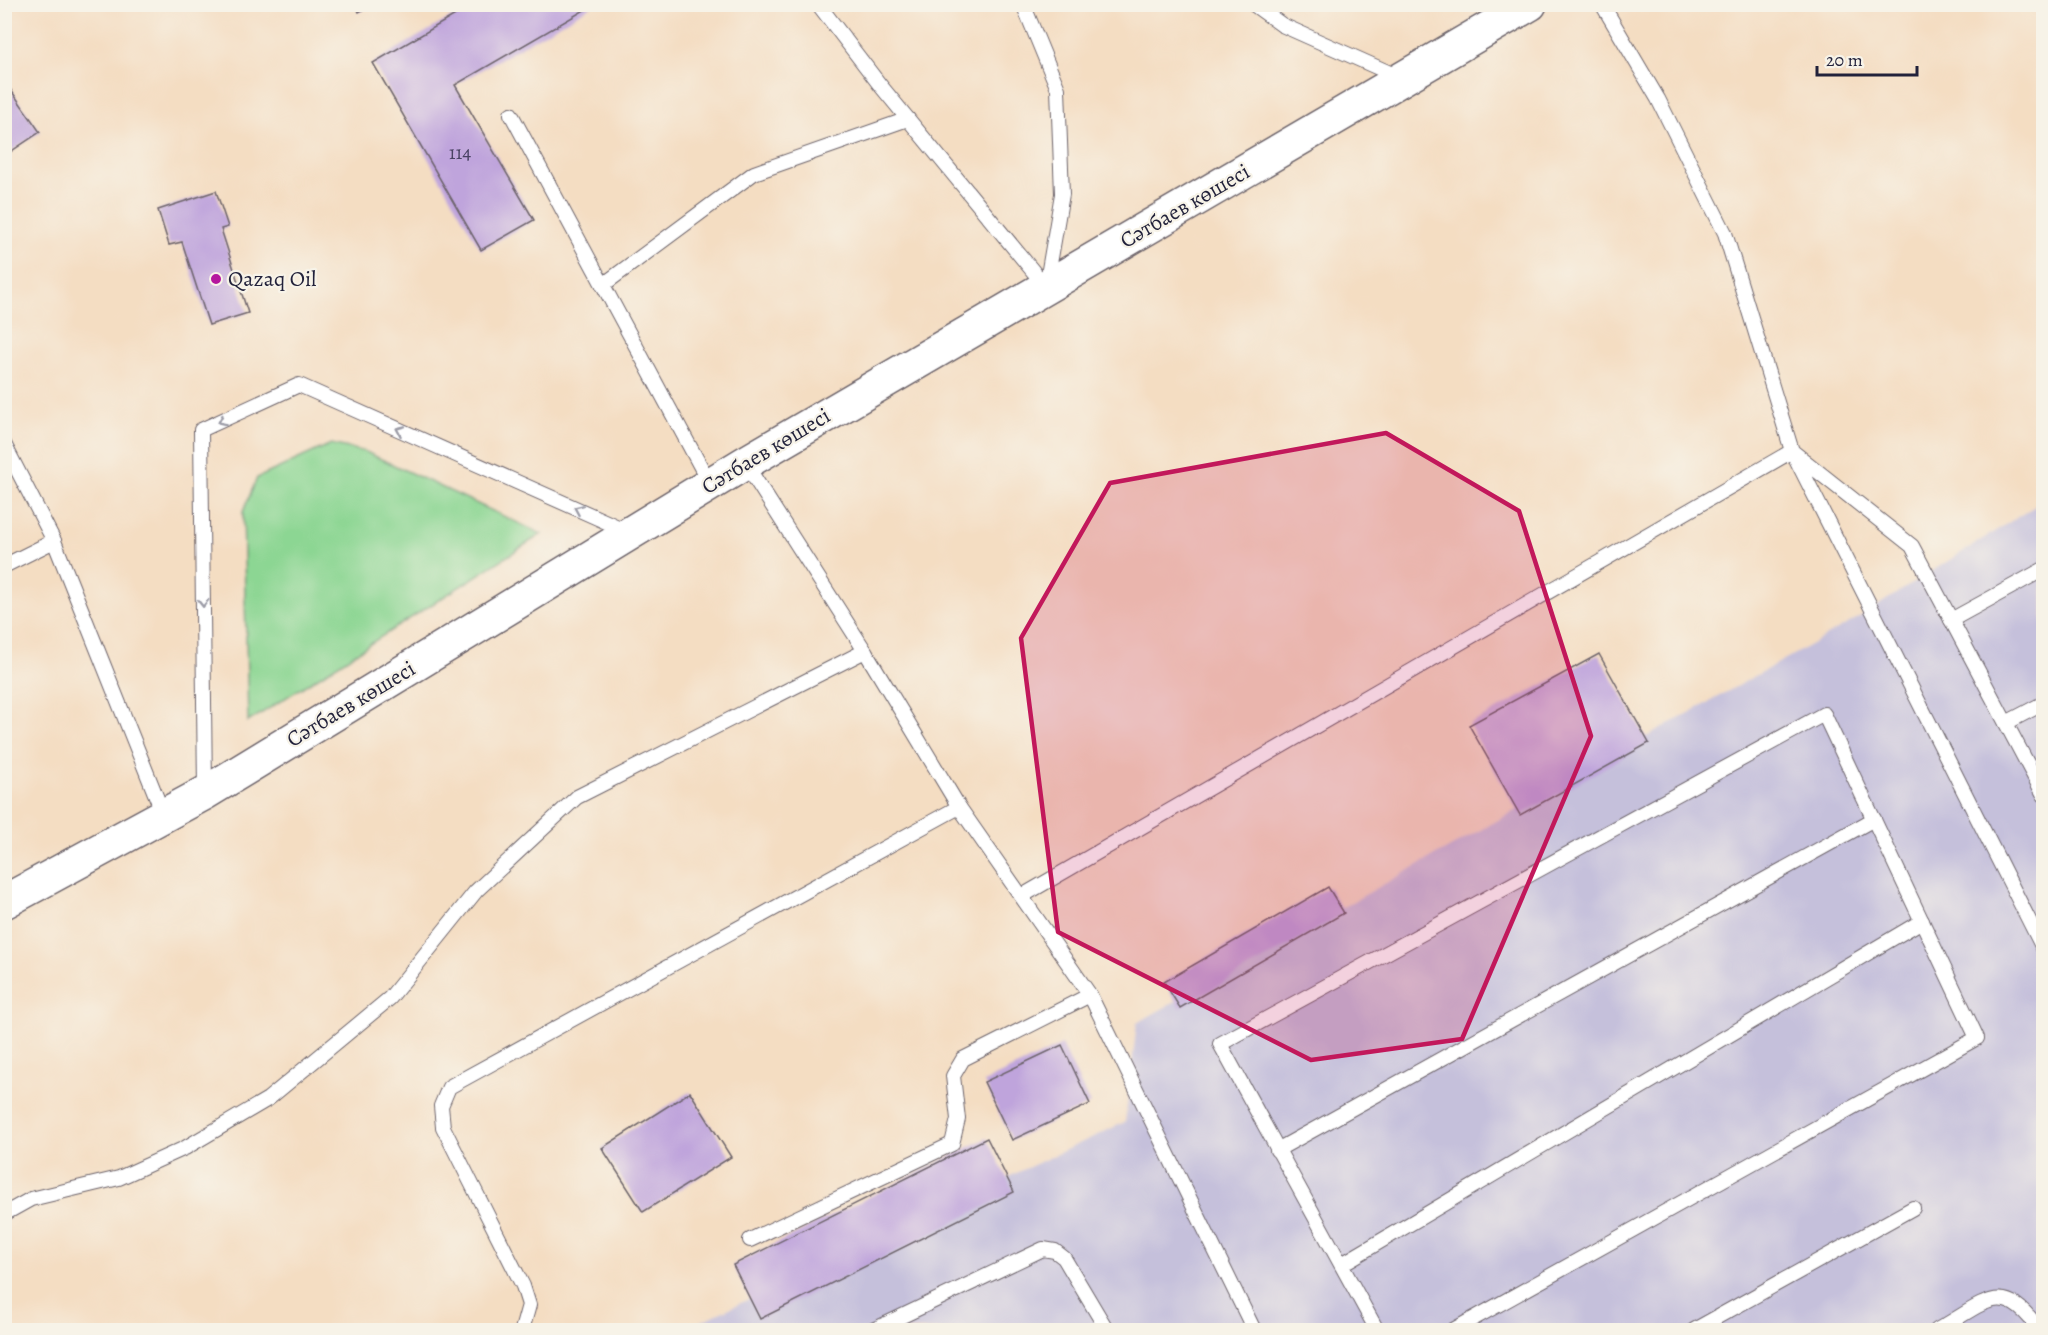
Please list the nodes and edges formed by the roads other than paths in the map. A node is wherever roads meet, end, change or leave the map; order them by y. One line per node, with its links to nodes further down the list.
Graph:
1 (818, 4): 8 (lane)
2 (1023, 4): 10 (lane)
3 (1253, 4): 6 (lane)
4 (1530, 4): 6 (main road, Сәтбаев көшесі)
5 (1602, 4): 12 (lane)
6 (1403, 79): 10 (main road, Сәтбаев көшесі)
7 (511, 114): 9 (lane)
8 (908, 119): 9 (lane); 10 (lane)
9 (603, 285): 14 (lane)
10 (1046, 287): 13 (main road, Сәтбаев көшесі)
11 (4, 444): 16 (lane)
12 (1792, 450): 19 (lane); 28 (lane); 31 (lane)
13 (745, 463): 14 (main road, Сәтбаев көшесі); 20 (lane)
14 (710, 484): 15 (main road, Сәтбаев көшесі)
15 (631, 532): 23 (main road, Сәтбаев көшесі); 23 (lane, one-way to 23)
16 (54, 541): 17 (lane); 26 (lane)
17 (4, 566)
18 (2043, 569): 19 (lane)
19 (1951, 620): 22 (lane)
20 (865, 651): 25 (lane); 35 (lane)
21 (2043, 703): 22 (lane)
22 (2006, 723): 24 (lane)
23 (206, 793): 26 (main road, Сәтбаев көшесі)
24 (2043, 795)
25 (959, 807): 28 (lane); 38 (lane)
26 (164, 816): 29 (main road, Сәтбаев көшесі)
27 (1874, 819): 30 (lane); 33 (lane); 33 (lane)
28 (1022, 897): 32 (lane)
29 (4, 902)
30 (1922, 921): 37 (lane); 43 (lane)
31 (2043, 950)
32 (1090, 995): 36 (lane); 41 (lane)
33 (1277, 1150): 37 (lane)
34 (1913, 1208): 44 (lane)
35 (4, 1214)
36 (750, 1240)
37 (1342, 1264): 42 (lane)
38 (522, 1330)
39 (873, 1330): 40 (lane)
40 (1107, 1330)
41 (1254, 1330)
42 (1377, 1330)
43 (1453, 1330)
44 (1694, 1330)
45 (1937, 1330): 46 (lane)
46 (2040, 1330)

